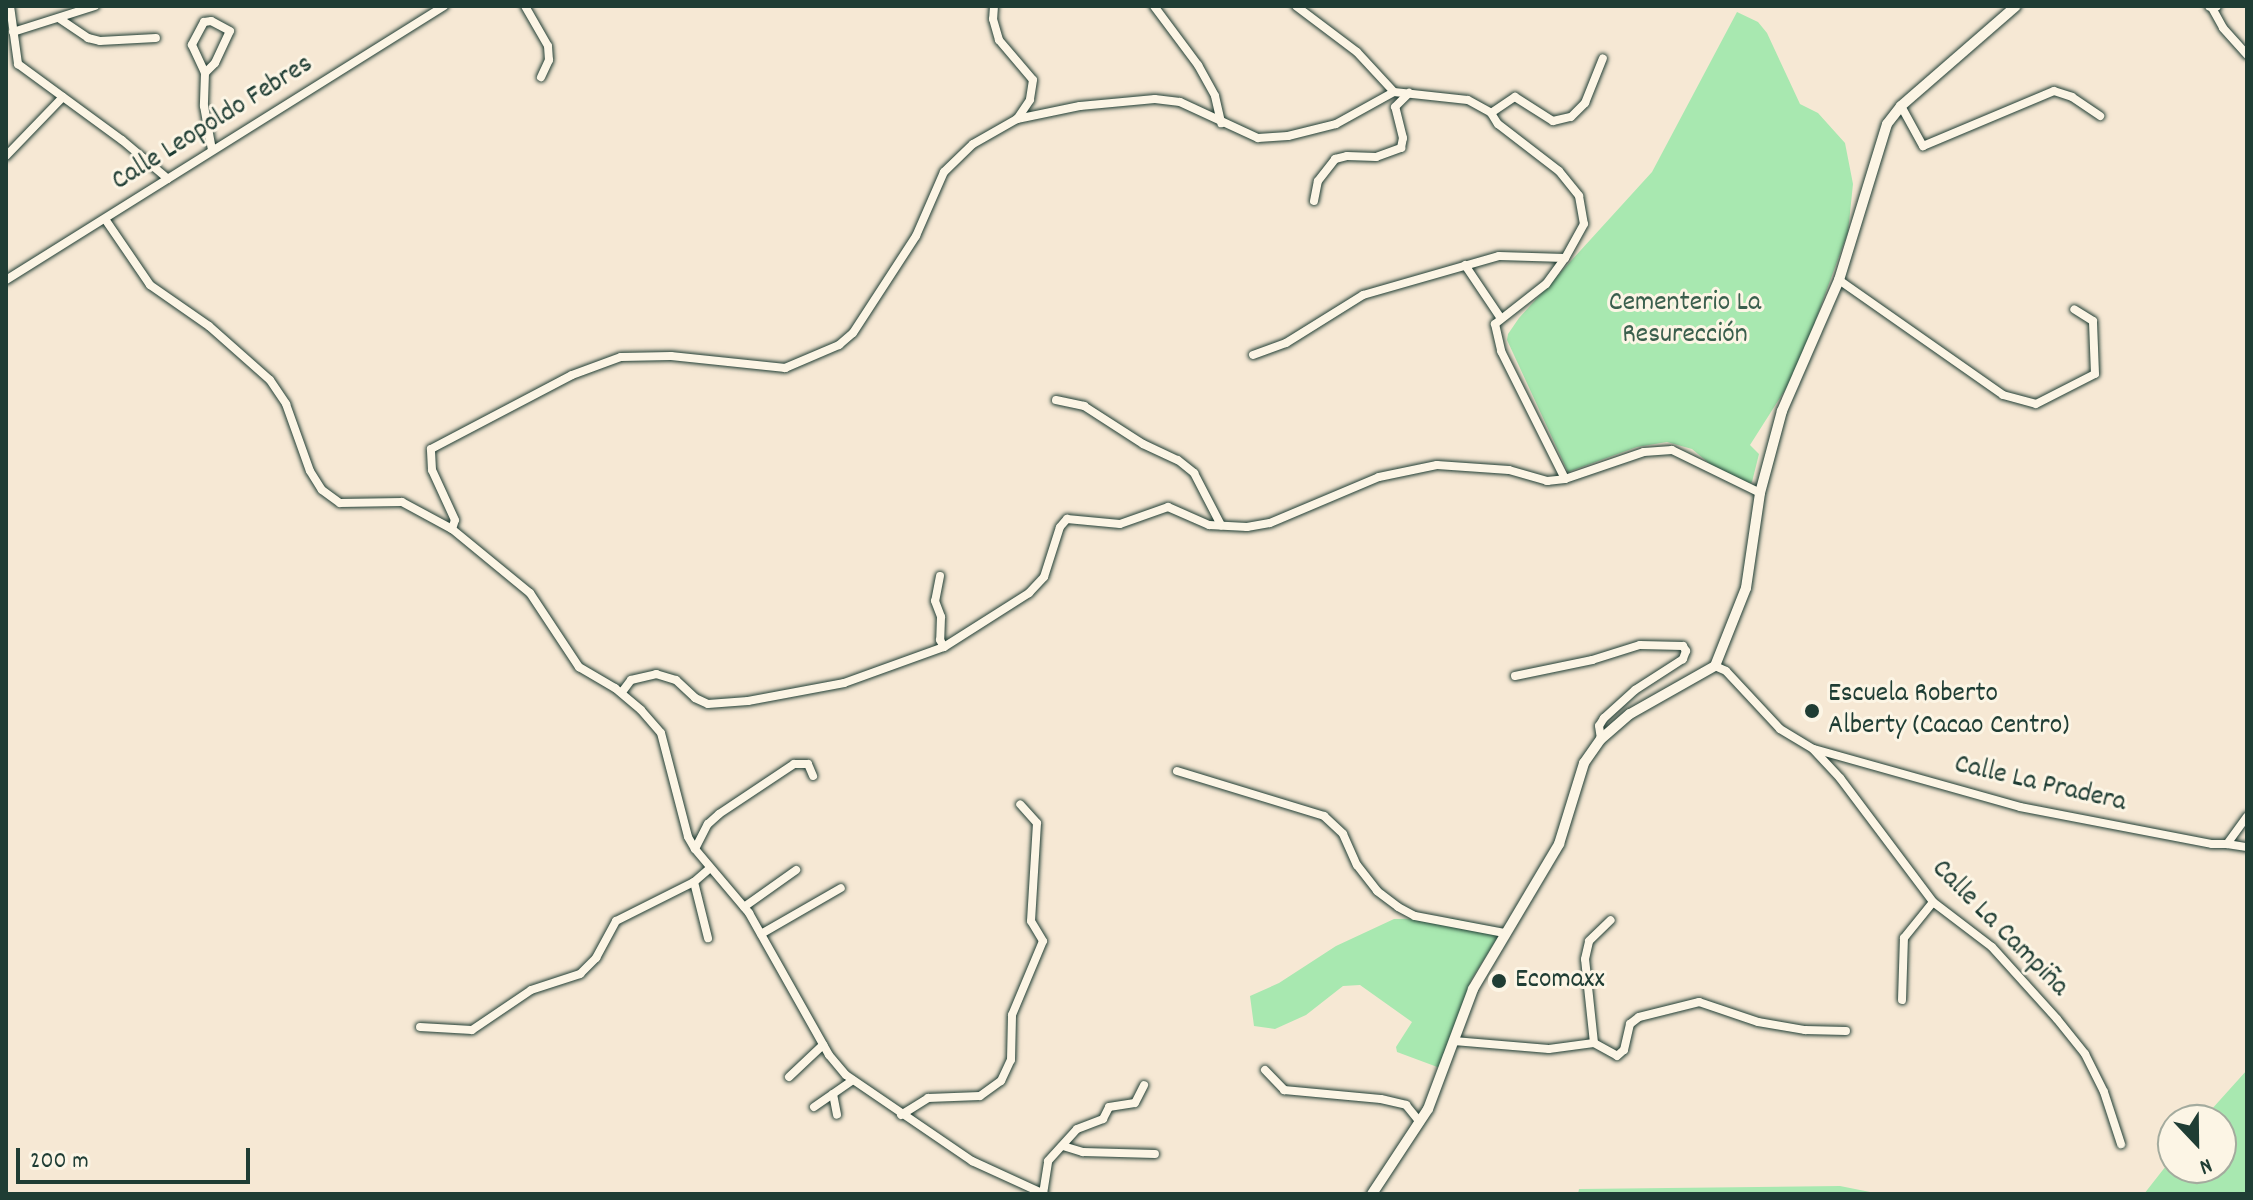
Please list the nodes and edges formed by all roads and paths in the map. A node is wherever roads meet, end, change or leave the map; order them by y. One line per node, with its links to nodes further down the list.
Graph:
1 (10, 6): 11 (street)
2 (95, 6): 10 (street)
3 (444, 6): 25 (street, Calle Leopoldo Febres)
4 (525, 6): 16 (street)
5 (994, 6): 23 (street)
6 (1154, 6): 24 (street)
7 (1296, 6): 17 (street)
8 (2016, 6): 20 (street)
9 (2212, 6): 13 (street)
10 (60, 19): 11 (street); 12 (street)
11 (13, 32): 19 (street)
12 (156, 38)
13 (2247, 55)
14 (1603, 58): 21 (street)
15 (205, 73): 15 (street); 25 (street)
16 (541, 77)
17 (1394, 92): 18 (street); 24 (street)
18 (1410, 92): 21 (street); 28 (street)
19 (63, 97): 26 (street); 27 (street)
20 (1901, 106): 22 (street); 33 (street)
21 (1491, 113): 30 (street)
22 (2100, 116)
23 (1017, 119): 24 (street); 41 (street)
24 (1221, 123)
25 (212, 150): 27 (street, Calle Leopoldo Febres)
26 (6, 156)
27 (168, 179): 29 (street, Calle Leopoldo Febres)
28 (1314, 201)
29 (105, 219): 32 (street, Calle Leopoldo Febres); 41 (street)
30 (1565, 258): 31 (street); 35 (street)
31 (1465, 265): 35 (street); 36 (street)
32 (6, 280)
33 (1839, 280): 34 (street); 39 (street)
34 (2074, 309)
35 (1500, 317): 38 (street)
36 (1253, 355)
37 (1056, 400): 40 (street)
38 (1565, 479): 39 (street); 40 (street)
39 (1760, 493): 44 (street)
40 (1221, 525): 43 (street)
41 (452, 529): 46 (street)
42 (940, 576): 43 (street)
43 (944, 647): 46 (street)
44 (1715, 666): 47 (street); 48 (street, Calle La Campiña)
45 (1515, 676): 47 (street)
46 (622, 692): 55 (street)
47 (1601, 739): 63 (street)
48 (1813, 749): 53 (street, Calle La Pradera); 60 (street, Calle La Campiña)
49 (1177, 771): 63 (street)
50 (813, 776): 55 (street)
51 (1020, 804): 79 (street)
52 (2247, 816): 53 (street)
53 (2227, 844): 54 (street, Calle La Pradera)
54 (2247, 847)
55 (695, 849): 56 (street)
56 (710, 868): 58 (street); 61 (street)
57 (796, 870): 61 (street)
58 (694, 882): 65 (street); 67 (street)
59 (841, 888): 64 (street)
60 (1933, 902): 66 (street); 81 (street, Calle La Campiña)
61 (744, 907): 64 (street)
62 (1611, 920): 70 (street)
63 (1504, 933): 69 (street)
64 (761, 934): 71 (street)
65 (708, 938)
66 (1902, 1000)
67 (420, 1027)
68 (1846, 1031): 70 (street)
69 (1454, 1041): 70 (street); 80 (street)
70 (1594, 1043)
71 (823, 1045): 73 (street); 74 (street)
72 (1265, 1070): 80 (street)
73 (789, 1077)
74 (853, 1080): 76 (street); 79 (street)
75 (1144, 1085): 82 (street)
76 (833, 1094): 77 (street); 78 (street)
77 (814, 1107)
78 (837, 1115)
79 (901, 1115): 84 (street)
80 (1420, 1122): 85 (street)
81 (2121, 1144)
82 (1063, 1146): 83 (street); 84 (street)
83 (1155, 1154)
84 (1039, 1193)
85 (1372, 1194)

